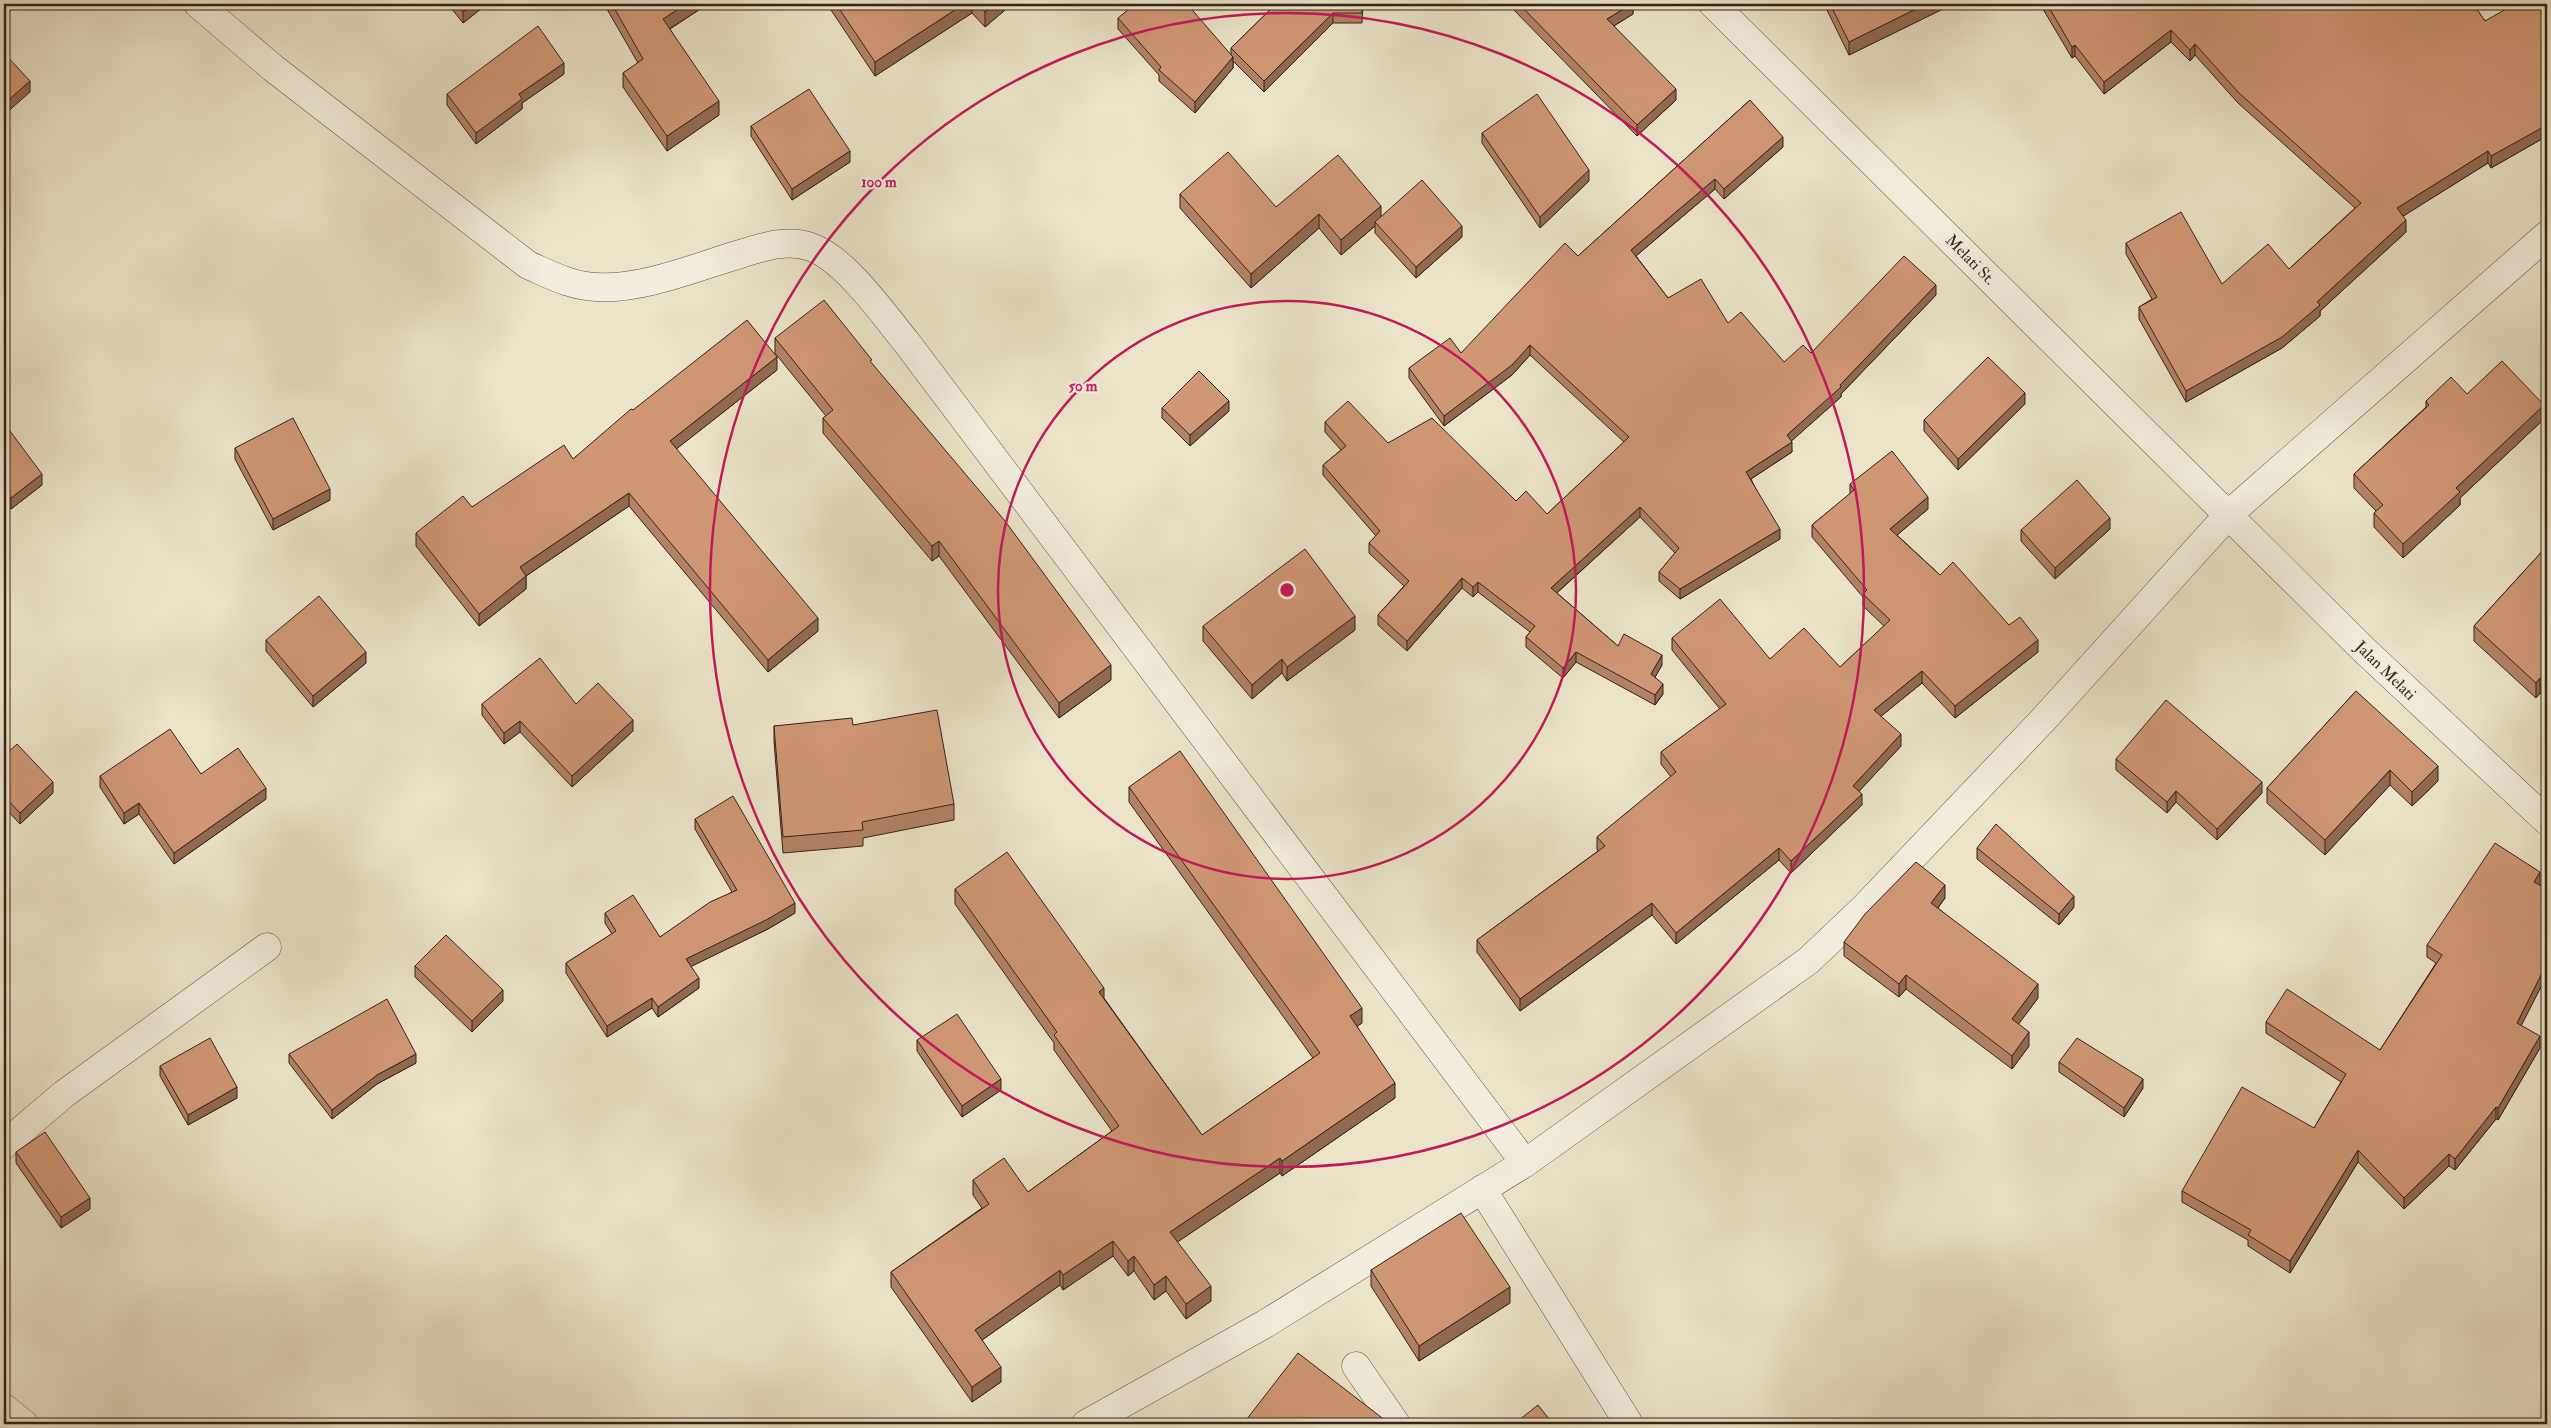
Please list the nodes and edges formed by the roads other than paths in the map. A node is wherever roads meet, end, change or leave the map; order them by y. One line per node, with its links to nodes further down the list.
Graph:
1 (198, 4): 8 (street)
2 (1713, 4): 4 (street, Melati St.)
3 (2547, 235): 4 (street)
4 (2229, 514): 5 (street, Jalan Melati); 8 (street)
5 (2547, 821)
6 (267, 947): 7 (street)
7 (4, 1145)
8 (1525, 1163): 9 (street)
9 (1482, 1189): 13 (street); 15 (street)
10 (1356, 1366): 14 (street)
11 (4, 1408): 12 (street)
12 (24, 1424)
13 (1086, 1424)
14 (1396, 1424)
15 (1629, 1424)

